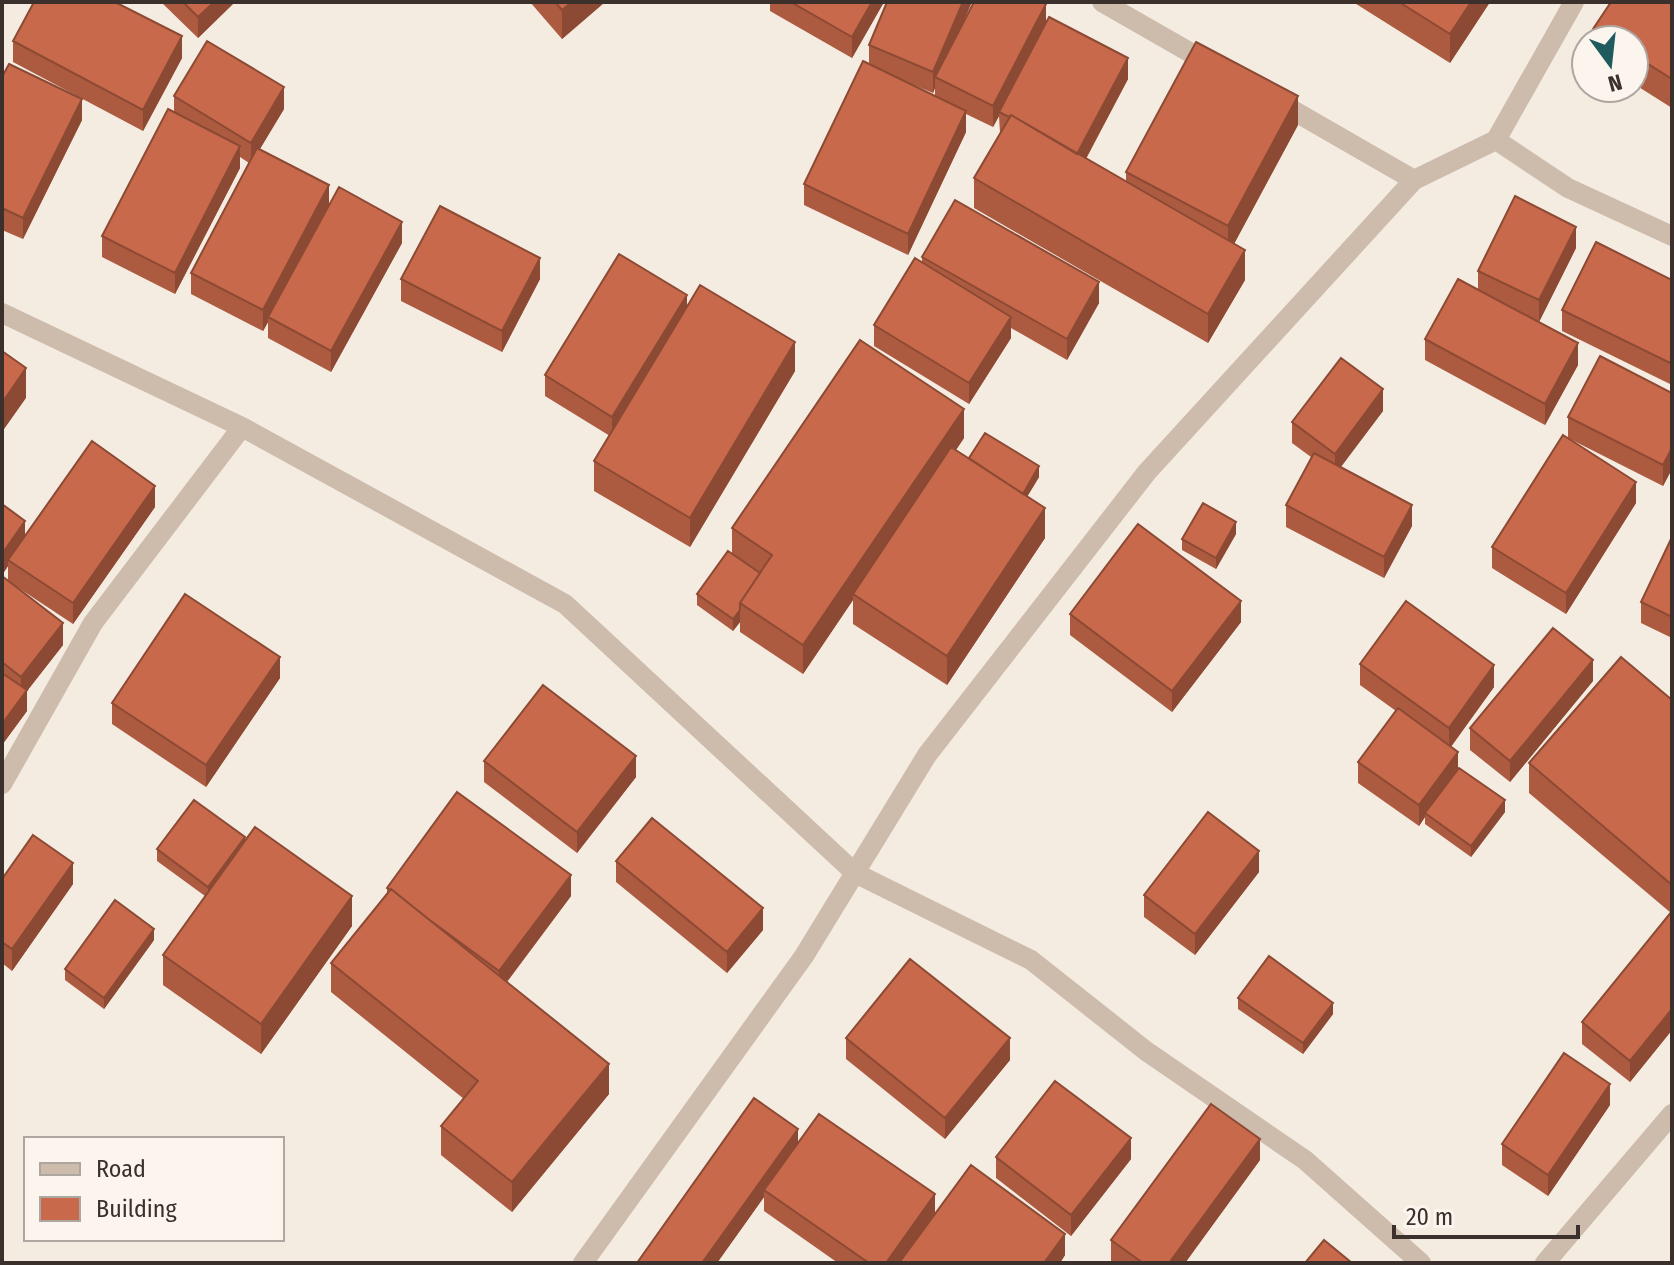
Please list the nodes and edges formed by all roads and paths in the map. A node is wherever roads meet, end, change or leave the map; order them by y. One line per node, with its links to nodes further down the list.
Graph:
1 (1102, 2): 3 (street)
2 (1574, 2): 5 (street)
3 (1235, 77)
4 (1261, 92): 6 (street)
5 (1496, 140): 6 (street); 7 (street)
6 (1414, 180): 11 (street)
7 (1672, 236)
8 (2, 313): 9 (street)
9 (242, 427): 10 (street); 11 (street)
10 (2, 784)
11 (855, 873): 13 (street); 14 (street)
12 (1672, 1114): 15 (street)
13 (583, 1263)
14 (1421, 1263)
15 (1545, 1263)

